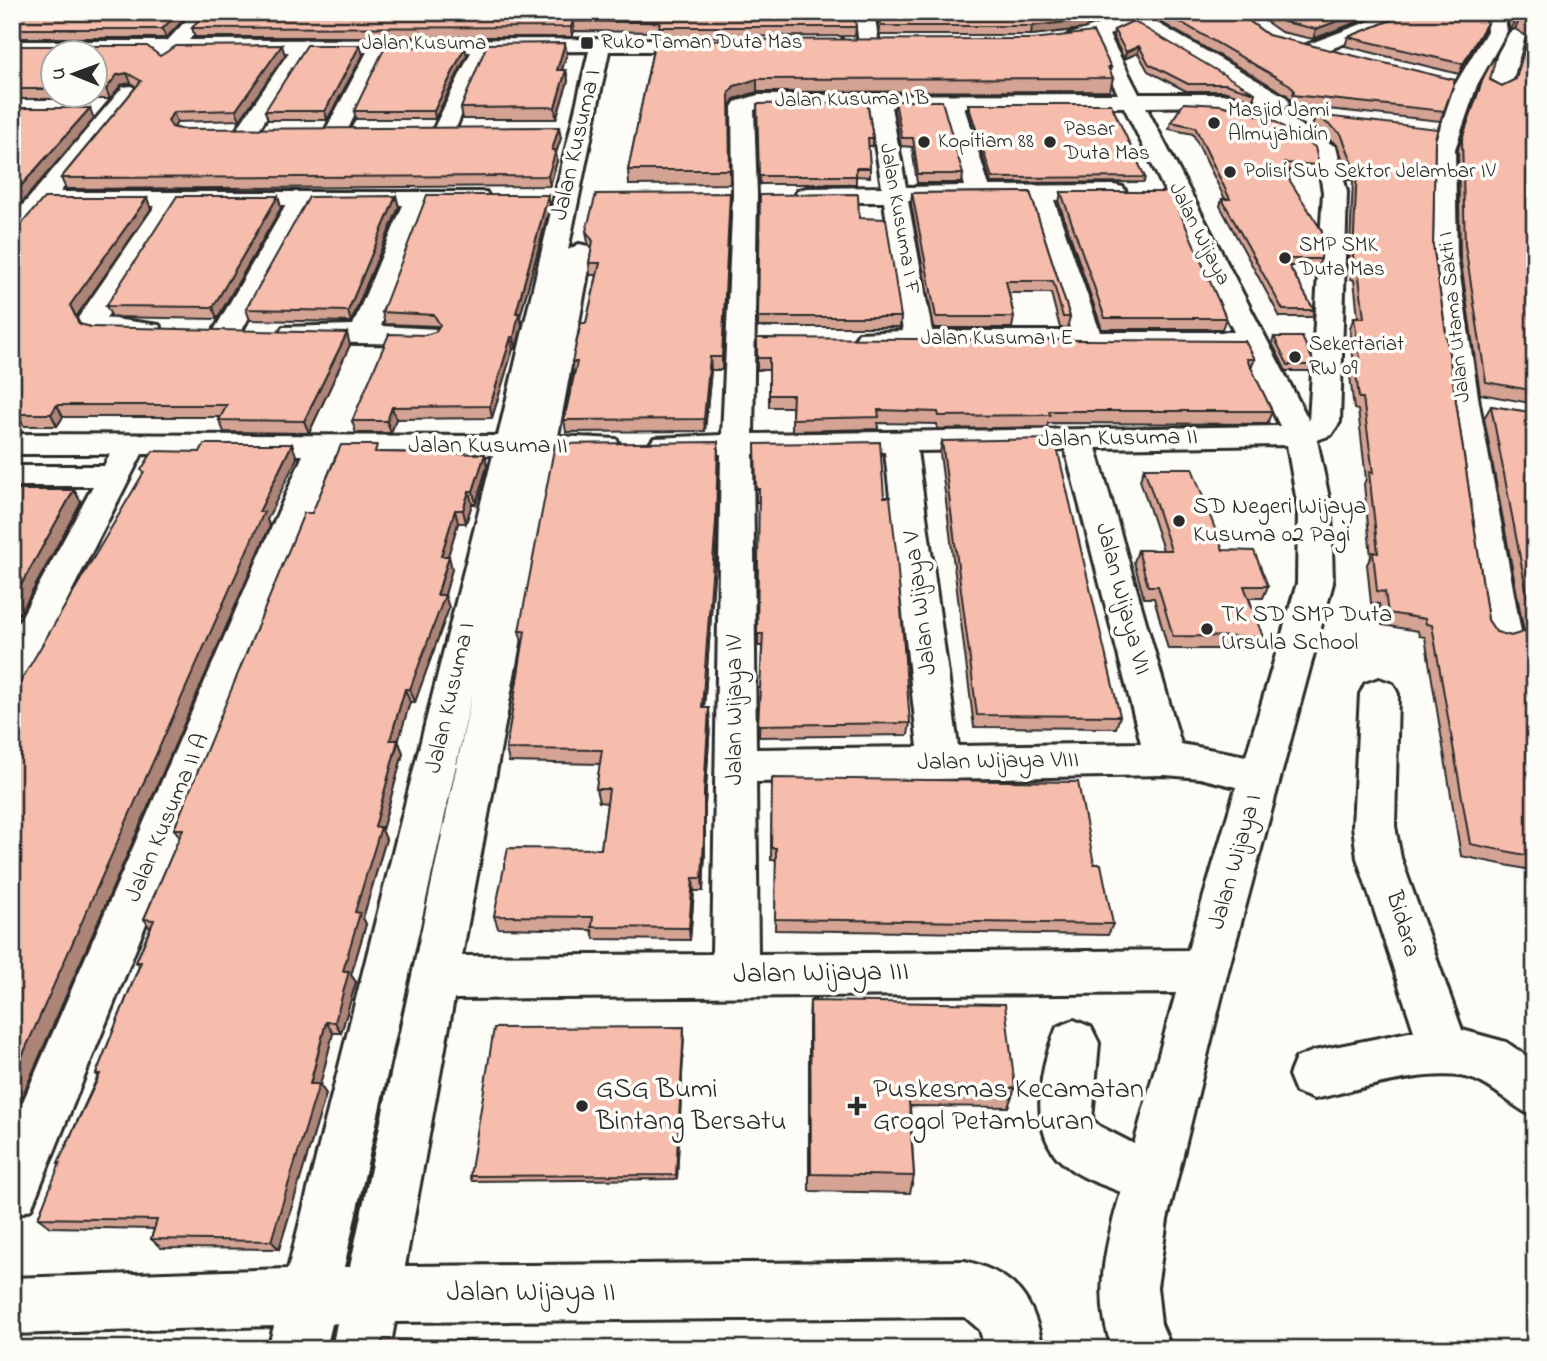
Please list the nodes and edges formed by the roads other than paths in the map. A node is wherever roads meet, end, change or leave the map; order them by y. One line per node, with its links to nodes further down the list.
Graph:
1 (205, 12): 14 (street)
2 (864, 12): 16 (street)
3 (1163, 12): 6 (street)
4 (1391, 19): 23 (street)
5 (484, 24): 13 (street)
6 (1112, 24): 22 (street, Jalan Wijaya); 22 (street); 32 (street)
7 (1504, 33): 66 (street, Jalan Utama Sakti I)
8 (419, 38): 11 (street)
9 (12, 41): 14 (street)
10 (667, 41): 13 (street); 15 (street, Jalan Kusuma); 16 (street, Jalan Kusuma)
11 (204, 45): 13 (street, Jalan Kusuma); 14 (street, Jalan Kusuma)
12 (12, 47): 14 (street, Jalan Kusuma)
13 (483, 47): 15 (street, Jalan Kusuma); 18 (street, Jalan Kusuma); 35 (street)
14 (163, 49): 17 (street, Jalan Kusuma); 21 (street, Jalan Kusuma); 26 (street)
15 (610, 49): 16 (street, Jalan Kusuma); 44 (street, Jalan Kusuma I)
16 (879, 51)
17 (108, 54)
18 (376, 54): 21 (street, Jalan Kusuma); 42 (street)
19 (12, 56): 20 (street)
20 (38, 56)
21 (297, 56): 39 (street)
22 (1111, 58): 29 (street, Jalan Wijaya)
23 (1351, 58)
24 (12, 63): 25 (street)
25 (38, 63)
26 (108, 63)
27 (879, 99): 28 (street, Jalan Kusuma I B); 48 (street, Jalan Kusuma I F); 50 (street, Jalan Kusuma I B)
28 (951, 99): 29 (street, Jalan Kusuma I B); 46 (street)
29 (1131, 99): 31 (street); 45 (street, Jalan Wijaya)
30 (91, 109): 57 (street)
31 (1269, 113): 32 (street); 68 (street)
32 (1294, 113): 33 (street)
33 (1317, 116)
34 (418, 128): 35 (street)
35 (445, 128): 36 (street)
36 (473, 128)
37 (554, 128): 44 (street)
38 (222, 129): 39 (street)
39 (248, 129): 40 (street)
40 (273, 129)
41 (312, 129): 42 (street)
42 (337, 129): 43 (street)
43 (364, 129)
44 (591, 135): 54 (street, Jalan Kusuma I)
45 (1178, 192): 47 (street); 65 (street, Jalan Wijaya)
46 (979, 193): 47 (street); 48 (street)
47 (1040, 193): 64 (street)
48 (894, 194): 50 (street); 63 (street, Jalan Kusuma I F)
49 (719, 195): 50 (street)
50 (745, 195): 72 (street, Jalan Kusuma I B)
51 (418, 197): 52 (street); 56 (street); 60 (street)
52 (497, 197)
53 (536, 197): 54 (street)
54 (577, 197): 74 (street, Jalan Kusuma I); 75 (street, Jalan Kusuma I)
55 (173, 198): 56 (street); 57 (street); 59 (street)
56 (302, 198): 59 (street)
57 (42, 199): 58 (street)
58 (12, 234)
59 (224, 332): 60 (street)
60 (364, 333): 61 (street)
61 (427, 335)
62 (837, 338): 63 (street, Jalan Kusuma I E)
63 (919, 339): 64 (street, Jalan Kusuma I E)
64 (1088, 339): 65 (street, Jalan Kusuma I E)
65 (1253, 341): 68 (street, Jalan Wijaya)
66 (1464, 403): 67 (street); 78 (street, Jalan Utama Sakti I)
67 (1499, 408)
68 (1300, 435): 69 (street, Jalan Kusuma II); 84 (street, Jalan Wijaya I)
69 (1078, 440): 70 (street, Jalan Kusuma II); 81 (street, Jalan Wijaya VII)
70 (900, 442): 72 (street, Jalan Kusuma II); 82 (street, Jalan Wijaya V)
71 (12, 444): 76 (street, Jalan Kusuma II)
72 (737, 444): 75 (street, Jalan Kusuma II); 83 (street, Jalan Wijaya IV)
73 (323, 445): 74 (street, Jalan Kusuma II); 76 (street, Jalan Kusuma II); 93 (street, Jalan Kusuma II A)
74 (511, 446): 75 (street, Jalan Kusuma II); 96 (street, Jalan Kusuma I)
75 (542, 447): 87 (street, Jalan Kusuma I)
76 (123, 461): 77 (street); 79 (street)
77 (12, 476)
78 (1502, 632)
79 (12, 670)
80 (1379, 694): 89 (street, Bidara)
81 (1165, 759): 82 (street, Jalan Wijaya VIII); 84 (street, Jalan Wijaya VIII)
82 (940, 764): 83 (street, Jalan Wijaya VIII)
83 (735, 766): 86 (street, Jalan Wijaya IV)
84 (1261, 776): 85 (street, Jalan Wijaya I)
85 (1205, 971): 86 (street, Jalan Wijaya III); 92 (street, Jalan Wijaya I)
86 (735, 975): 87 (street, Jalan Wijaya III)
87 (436, 978): 94 (street, Jalan Kusuma I)
88 (1073, 1043): 92 (street)
89 (1444, 1049): 90 (street); 91 (street)
90 (1314, 1074)
91 (1535, 1092)
92 (1150, 1178): 99 (street, Jalan Wijaya I)
93 (12, 1190)
94 (373, 1294): 96 (street, Jalan Wijaya II); 97 (street, Jalan Kusuma I); 98 (street, Jalan Wijaya II)
95 (12, 1306): 96 (street, Jalan Wijaya II)
96 (304, 1323)
97 (361, 1349)
98 (1014, 1349)
99 (1143, 1349)

